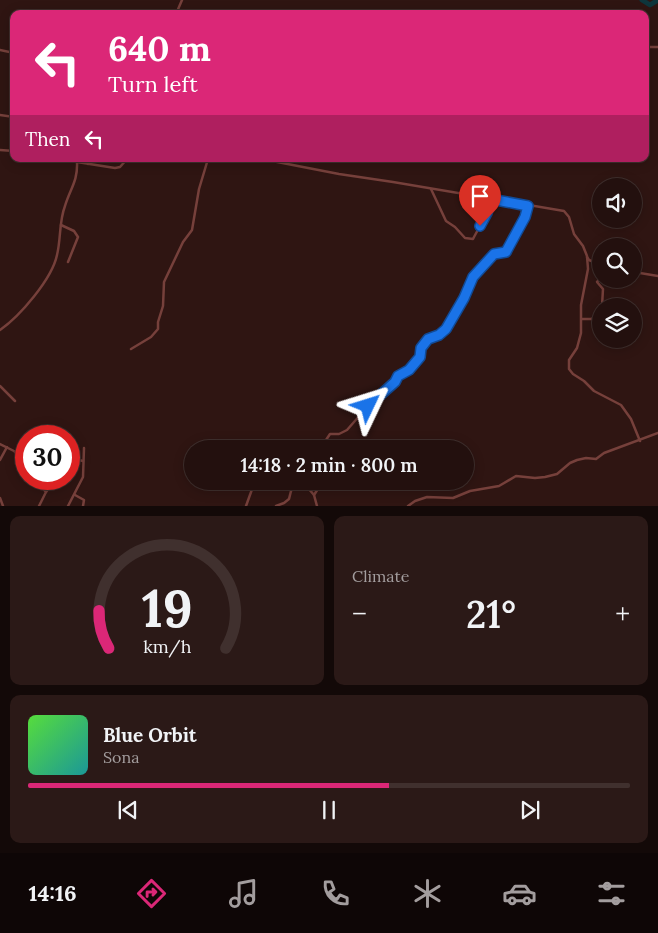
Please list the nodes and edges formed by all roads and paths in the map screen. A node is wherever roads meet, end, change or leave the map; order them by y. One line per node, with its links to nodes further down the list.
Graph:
1 (77, 162): 5 (street); 9 (street)
2 (124, 162): 5 (street)
3 (207, 162): 18 (street)
4 (279, 162): 6 (street)
5 (88, 164)
6 (431, 189): 7 (street); 7 (street)
7 (491, 199): 8 (street)
8 (528, 206): 10 (street); 22 (street)
9 (61, 225): 11 (street); 17 (street)
10 (587, 256): 12 (street); 15 (street)
11 (68, 262)
12 (592, 262)
13 (642, 273): 14 (street)
14 (658, 276)
15 (582, 319): 16 (street); 23 (street)
16 (592, 319)
17 (0, 330)
18 (131, 348)
19 (0, 386): 20 (street)
20 (15, 400)
21 (658, 433): 23 (street)
22 (327, 440)
23 (640, 441): 46 (street)
24 (0, 444): 25 (street)
25 (7, 447): 27 (street); 28 (street)
26 (84, 448): 30 (street)
27 (15, 452)
28 (0, 460)
29 (80, 460): 30 (street)
30 (83, 461): 36 (street)
31 (251, 490): 44 (street)
32 (292, 490): 39 (street)
33 (310, 490): 37 (street)
34 (317, 490): 37 (street)
35 (46, 492): 41 (street)
36 (75, 495): 42 (street); 43 (street)
37 (314, 495): 45 (street)
38 (0, 498): 40 (street)
39 (277, 505)
40 (3, 506)
41 (39, 506)
42 (68, 506)
43 (84, 506)
44 (246, 506)
45 (317, 506)
46 (408, 506)

